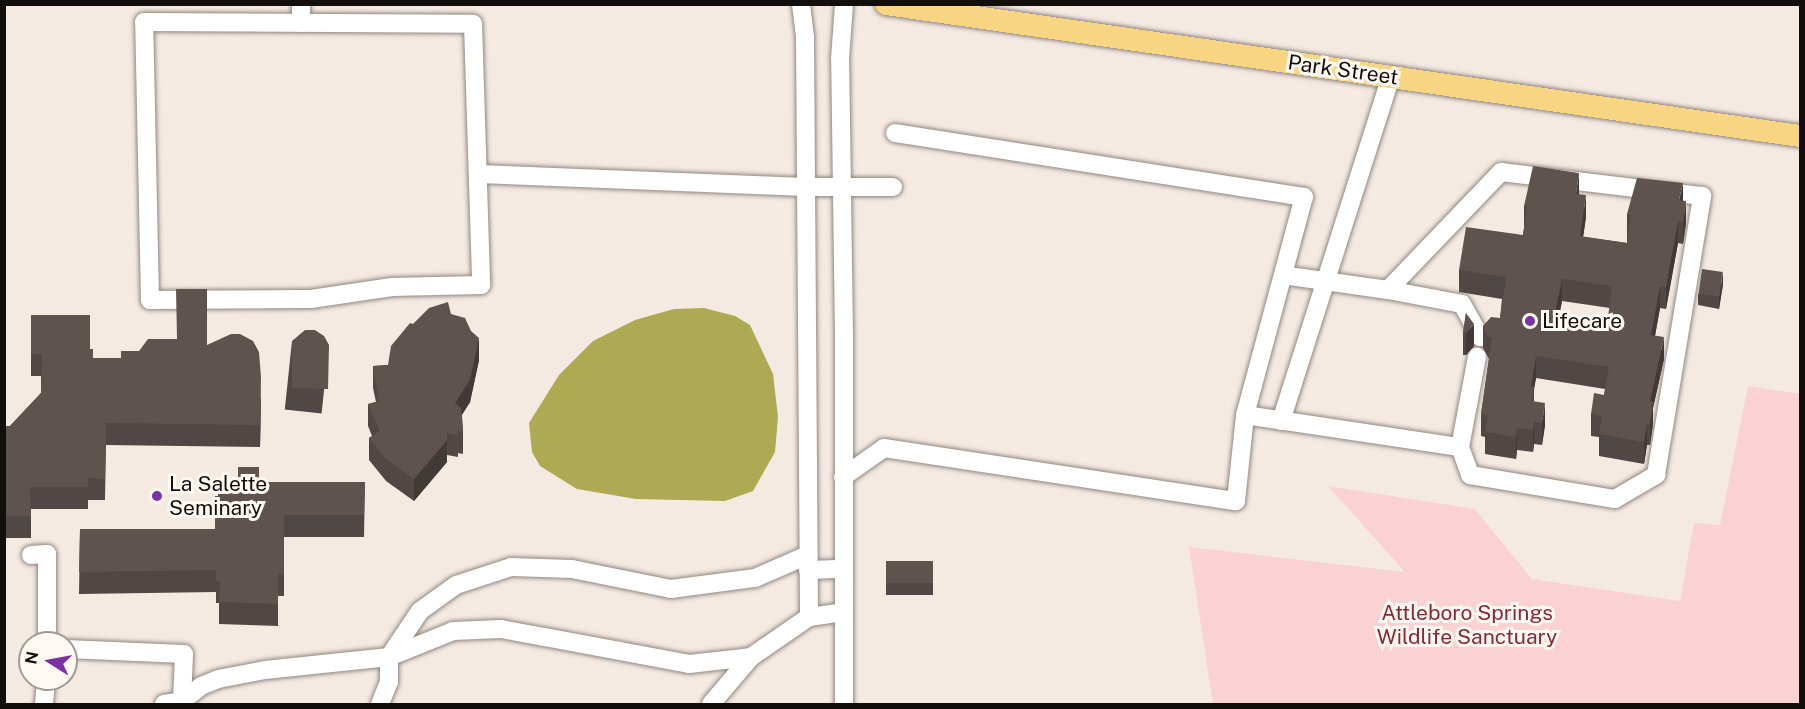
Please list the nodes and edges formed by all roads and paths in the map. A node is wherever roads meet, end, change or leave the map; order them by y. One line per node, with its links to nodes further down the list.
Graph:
1 (302, 4): 6 (lane)
2 (801, 4): 11 (lane)
3 (844, 4): 12 (lane)
4 (886, 4): 7 (main road, Park Street)
5 (275, 14): 6 (lane); 10 (lane)
6 (301, 23): 10 (lane)
7 (1392, 76): 9 (main road, Park Street); 15 (lane)
8 (895, 133): 14 (lane)
9 (1800, 136)
10 (479, 174): 11 (lane)
11 (805, 187): 12 (lane); 24 (lane)
12 (841, 187): 13 (lane); 22 (lane)
13 (893, 187)
14 (1283, 275): 15 (lane); 19 (lane)
15 (1326, 281): 16 (lane); 20 (lane)
16 (1388, 290): 17 (lane); 21 (lane)
17 (1480, 337)
18 (1477, 357): 21 (lane)
19 (1245, 415): 20 (lane); 22 (lane)
20 (1281, 421): 21 (lane)
21 (1460, 447)
22 (843, 477): 25 (lane)
23 (31, 555): 28 (lane)
24 (808, 562): 25 (lane); 27 (lane); 30 (lane)
25 (844, 569): 26 (lane)
26 (844, 612): 27 (lane); 38 (lane)
27 (808, 617): 31 (lane)
28 (47, 631)
29 (78, 650): 32 (lane)
30 (389, 657): 31 (lane); 32 (lane); 36 (lane)
31 (751, 657): 37 (lane)
32 (173, 703)
33 (44, 704): 34 (lane); 35 (lane)
34 (30, 705)
35 (54, 705)
36 (380, 705)
37 (711, 705)
38 (844, 705)

